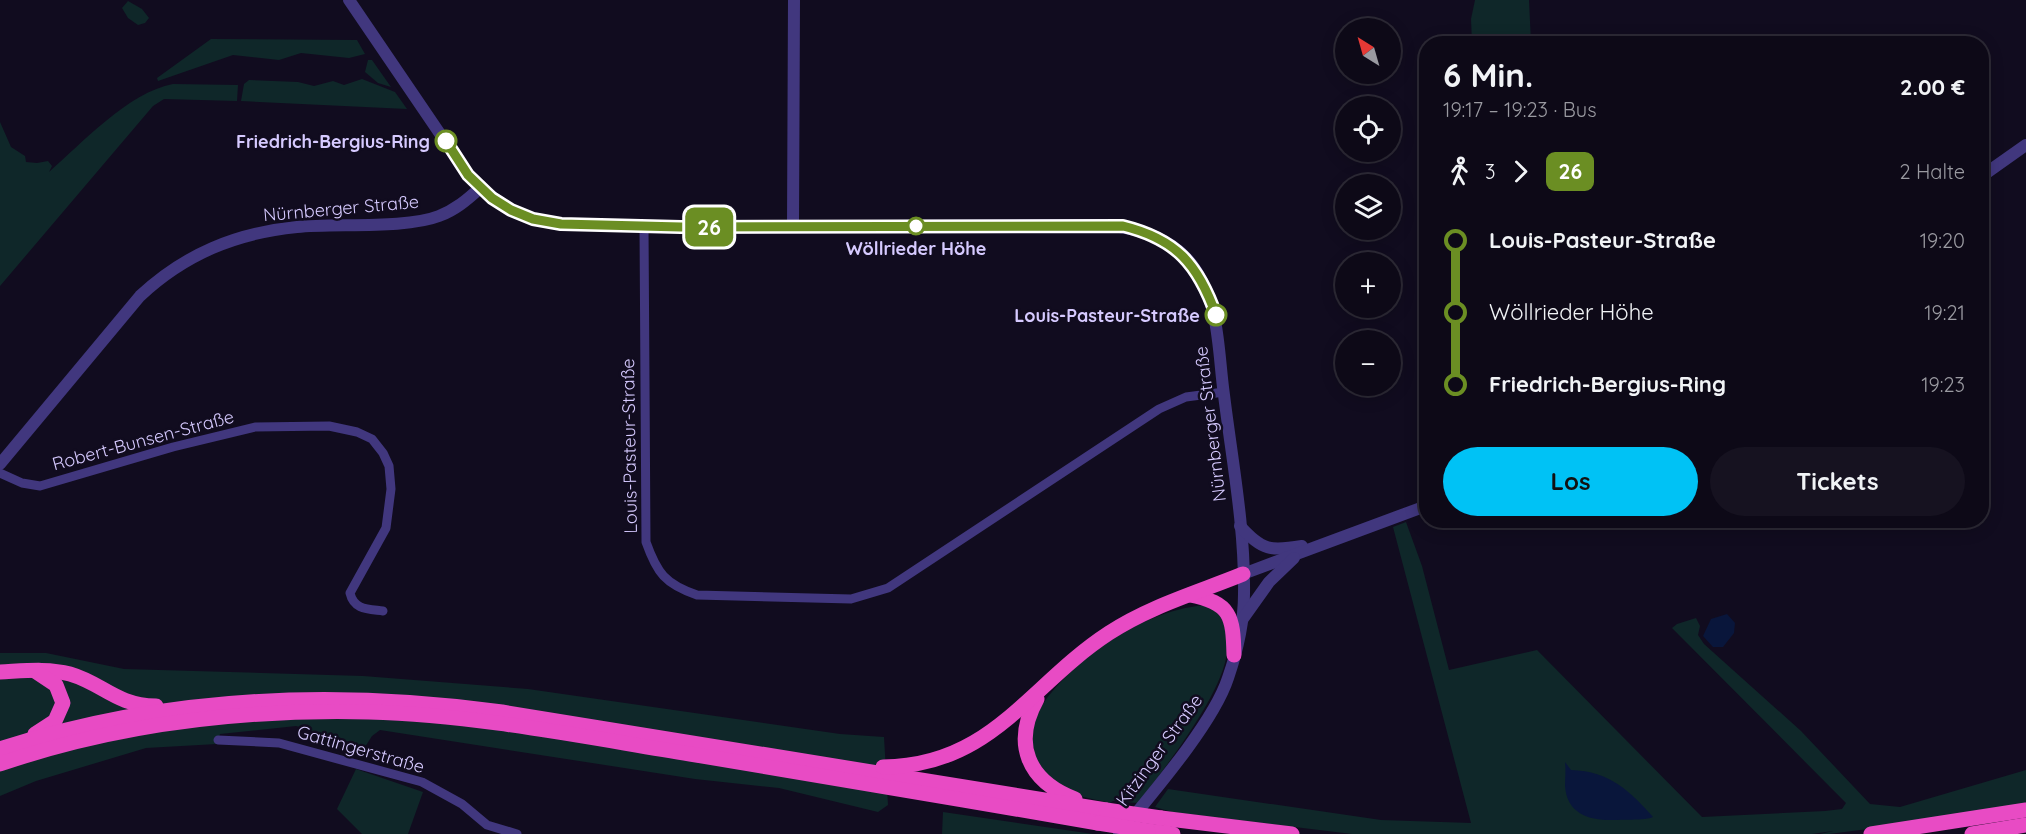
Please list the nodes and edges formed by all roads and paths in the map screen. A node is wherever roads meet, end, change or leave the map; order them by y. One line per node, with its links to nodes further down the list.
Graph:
1 (349, 0): 5 (street)
2 (794, 0): 6 (street)
3 (2026, 145): 4 (street)
4 (1989, 171)
5 (480, 188): 7 (street, Nürnberger Straße); 9 (street, Nürnberger Straße)
6 (793, 225): 7 (street, Nürnberger Straße); 8 (street, Nürnberger Straße)
7 (644, 226): 8 (street, Louis-Pasteur-Straße)
8 (1224, 392): 12 (street, Nürnberger Straße)
9 (0, 464)
10 (0, 473): 17 (street, Robert-Bunsen-Straße)
11 (1419, 509): 13 (street)
12 (1240, 526): 13 (street); 15 (street, Nürnberger Straße)
13 (1330, 541): 14 (street)
14 (1301, 552): 15 (street); 18 (street)
15 (1243, 573): 16 (highway); 18 (street, Kitzinger Straße)
16 (1190, 595): 19 (highway); 22 (highway)
17 (382, 611)
18 (1242, 621): 19 (street, Kitzinger Straße)
19 (1234, 655): 33 (street, Kitzinger Straße)
20 (35, 671): 21 (highway); 23 (highway); 25 (highway)
21 (0, 672)
22 (1042, 691): 27 (highway); 29 (highway)
23 (192, 708): 25 (highway); 27 (highway)
24 (218, 740): 32 (street, Gattingerstraße)
25 (3, 748)
26 (0, 764): 29 (highway)
27 (847, 768): 29 (highway)
28 (2026, 810): 36 (highway)
29 (1102, 816): 31 (highway, bridge); 35 (highway, bridge)
30 (2026, 825): 37 (highway)
31 (1152, 832): 34 (highway)
32 (514, 834)
33 (1119, 834)
34 (1173, 834)
35 (1292, 834)
36 (1871, 834)
37 (1972, 834)

